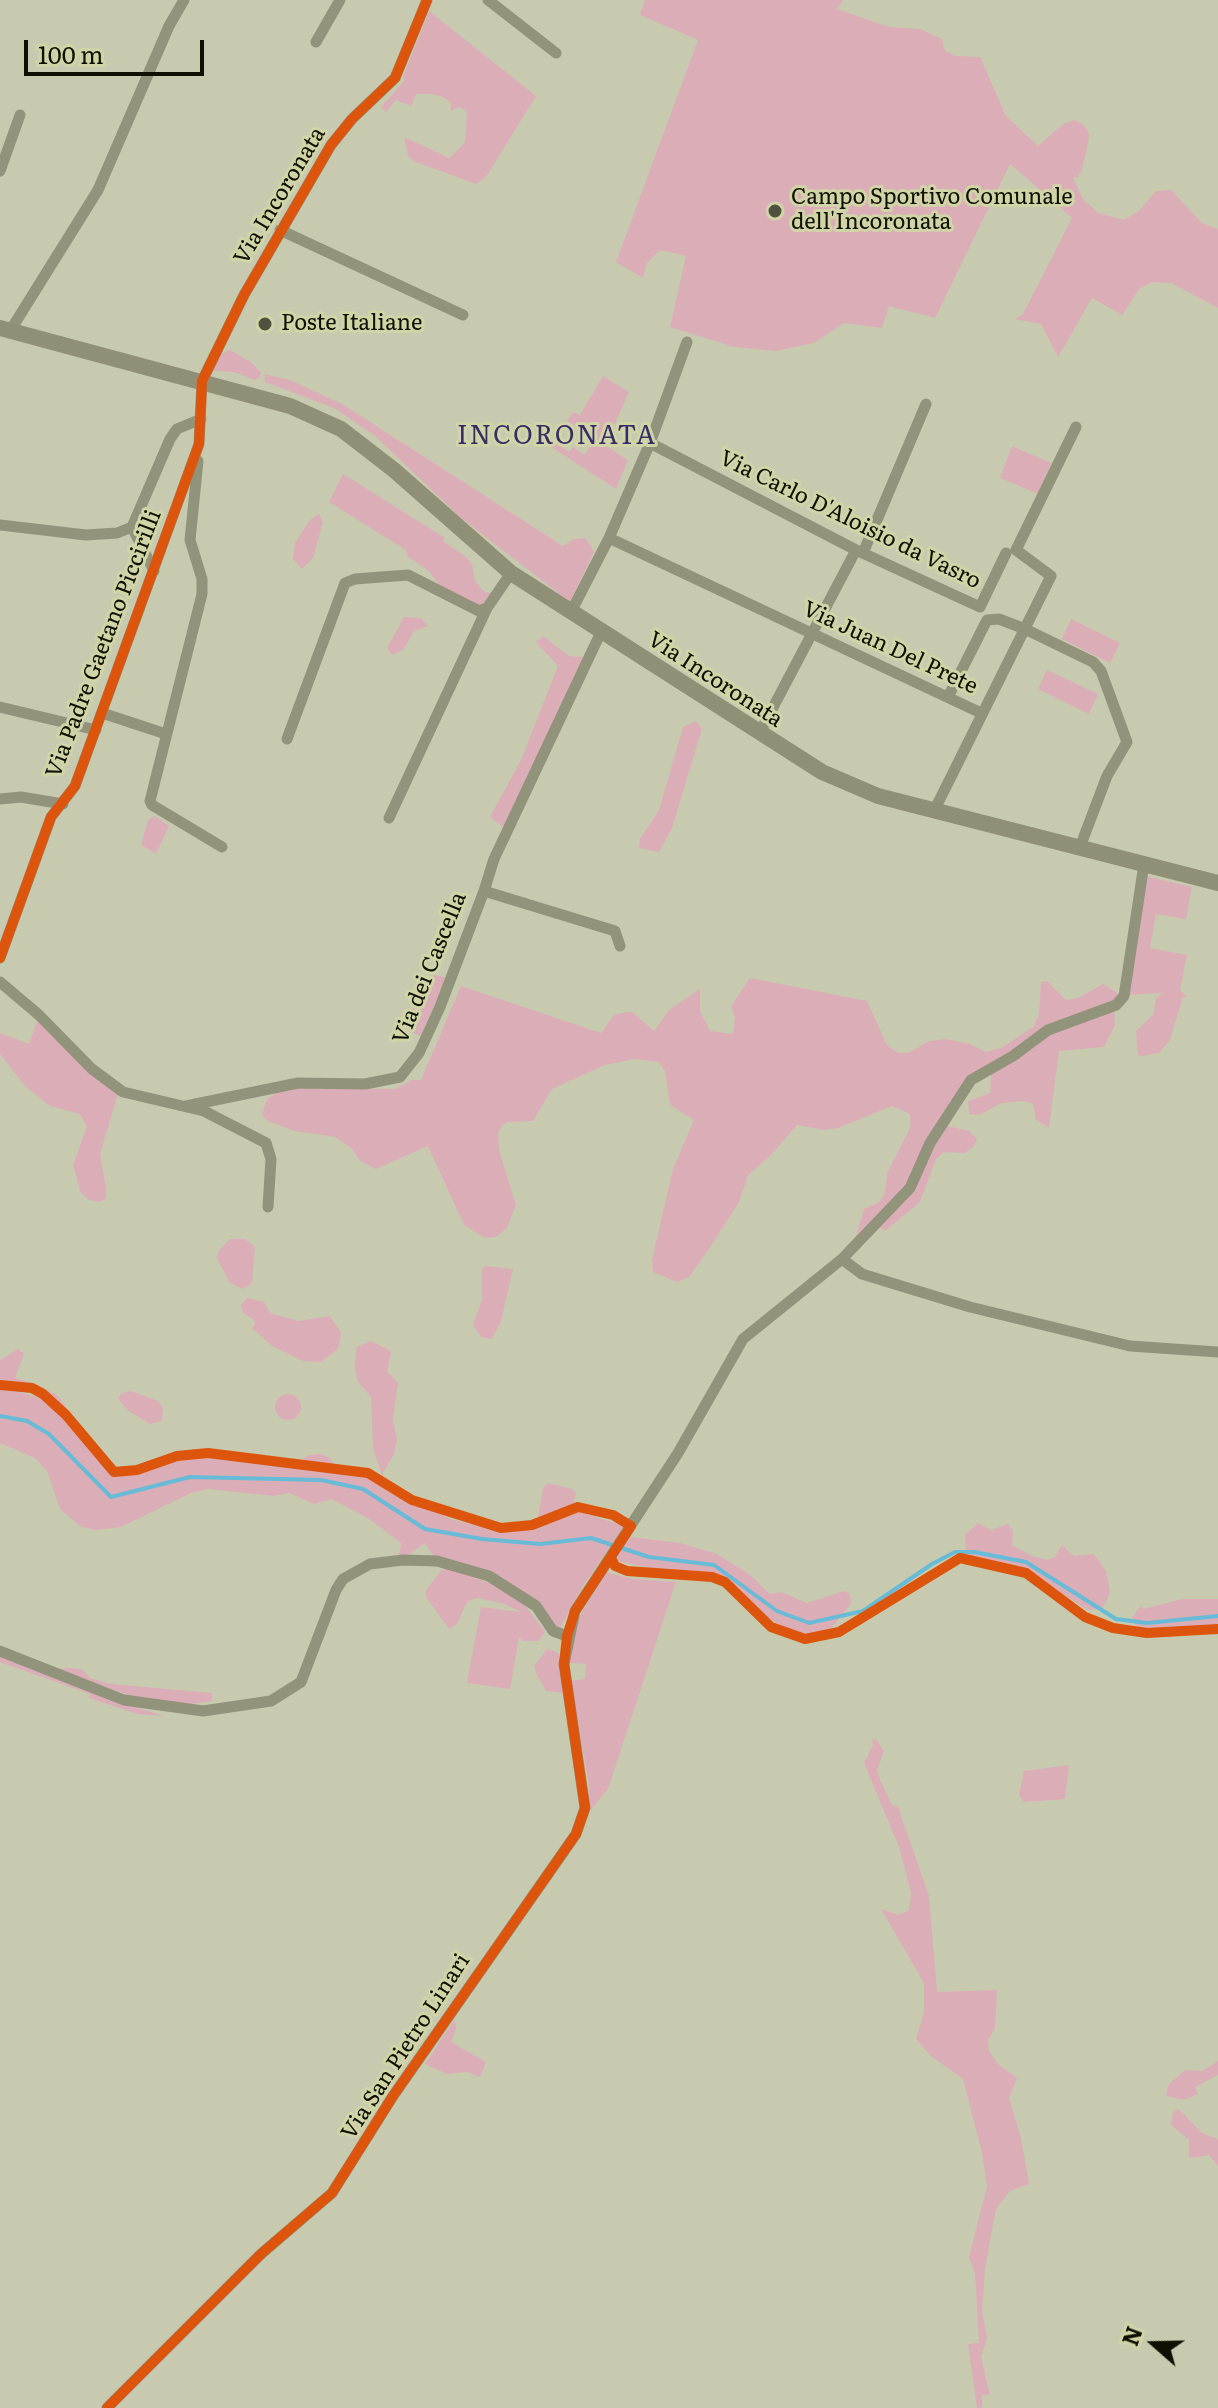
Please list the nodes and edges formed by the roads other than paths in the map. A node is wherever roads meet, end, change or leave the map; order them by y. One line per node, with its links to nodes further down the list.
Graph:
1 (184, 0): 11 (street, Via Incoronata)
2 (340, 0): 5 (street)
3 (427, 0): 9 (street, Via Incoronata)
4 (488, 0): 6 (street)
5 (316, 42)
6 (556, 53)
7 (20, 115): 8 (street)
8 (0, 171)
9 (280, 230): 10 (street, Via Incoronata); 13 (street, Via Incoronata)
10 (463, 315)
11 (5, 329): 13 (main road, Via Incoronata)
12 (687, 342): 17 (street)
13 (202, 381): 15 (street, Via Padre Gaetano Piccirilli); 25 (main road, Via Incoronata)
14 (926, 404): 22 (street)
15 (201, 419): 18 (street, Via Padre Gaetano Piccirilli); 20 (street)
16 (1076, 427): 28 (street, Via Juan Del Prete)
17 (650, 443): 21 (street); 22 (street, Via Carlo D'Aloisio da Vasro)
18 (199, 444): 24 (street, Via Padre Gaetano Piccirilli); 36 (street)
19 (0, 525): 20 (street)
20 (132, 527): 24 (street)
21 (609, 538): 27 (street); 30 (street, Via Juan Del Prete)
22 (860, 551): 23 (street, Via Carlo D'Aloisio da Vasro); 30 (street)
23 (1006, 553)
24 (154, 571): 33 (street, Via Padre Gaetano Piccirilli)
25 (511, 573): 26 (street); 27 (main road, Via Incoronata)
26 (487, 608): 38 (street); 42 (street)
27 (571, 612): 29 (main road, Via Incoronata)
28 (1025, 629): 31 (street); 34 (street, Via Juan Del Prete); 44 (street)
29 (601, 632): 37 (main road, Via Incoronata); 47 (street, Via dei Cascella)
30 (814, 634): 31 (street, Via Juan Del Prete); 37 (street)
31 (948, 697): 34 (street, Via Juan Del Prete)
32 (0, 707): 35 (street)
33 (102, 713): 35 (street, Via Padre Gaetano Piccirilli); 36 (street)
34 (981, 713): 41 (street)
35 (96, 730): 40 (street, Via Padre Gaetano Piccirilli)
36 (166, 734): 43 (street)
37 (759, 734): 41 (main road, Via Incoronata)
38 (287, 739)
39 (0, 799): 40 (street)
40 (63, 804): 49 (street, Via Padre Gaetano Piccirilli)
41 (934, 811): 44 (main road, Via Incoronata)
42 (389, 818)
43 (222, 847)
44 (1080, 847): 45 (main road, Via Incoronata)
45 (1144, 864): 46 (main road, Via Incoronata); 53 (street)
46 (1218, 883)
47 (484, 891): 48 (street, Via dei Cascella); 51 (street, Via dei Cascella)
48 (620, 946)
49 (0, 958)
50 (0, 982): 51 (street)
51 (186, 1106): 52 (street)
52 (268, 1207)
53 (842, 1259): 54 (street); 55 (street)
54 (1218, 1352)
55 (567, 1636): 56 (street); 57 (street, Via San Pietro Linari)
56 (0, 1651)
57 (107, 2408)

